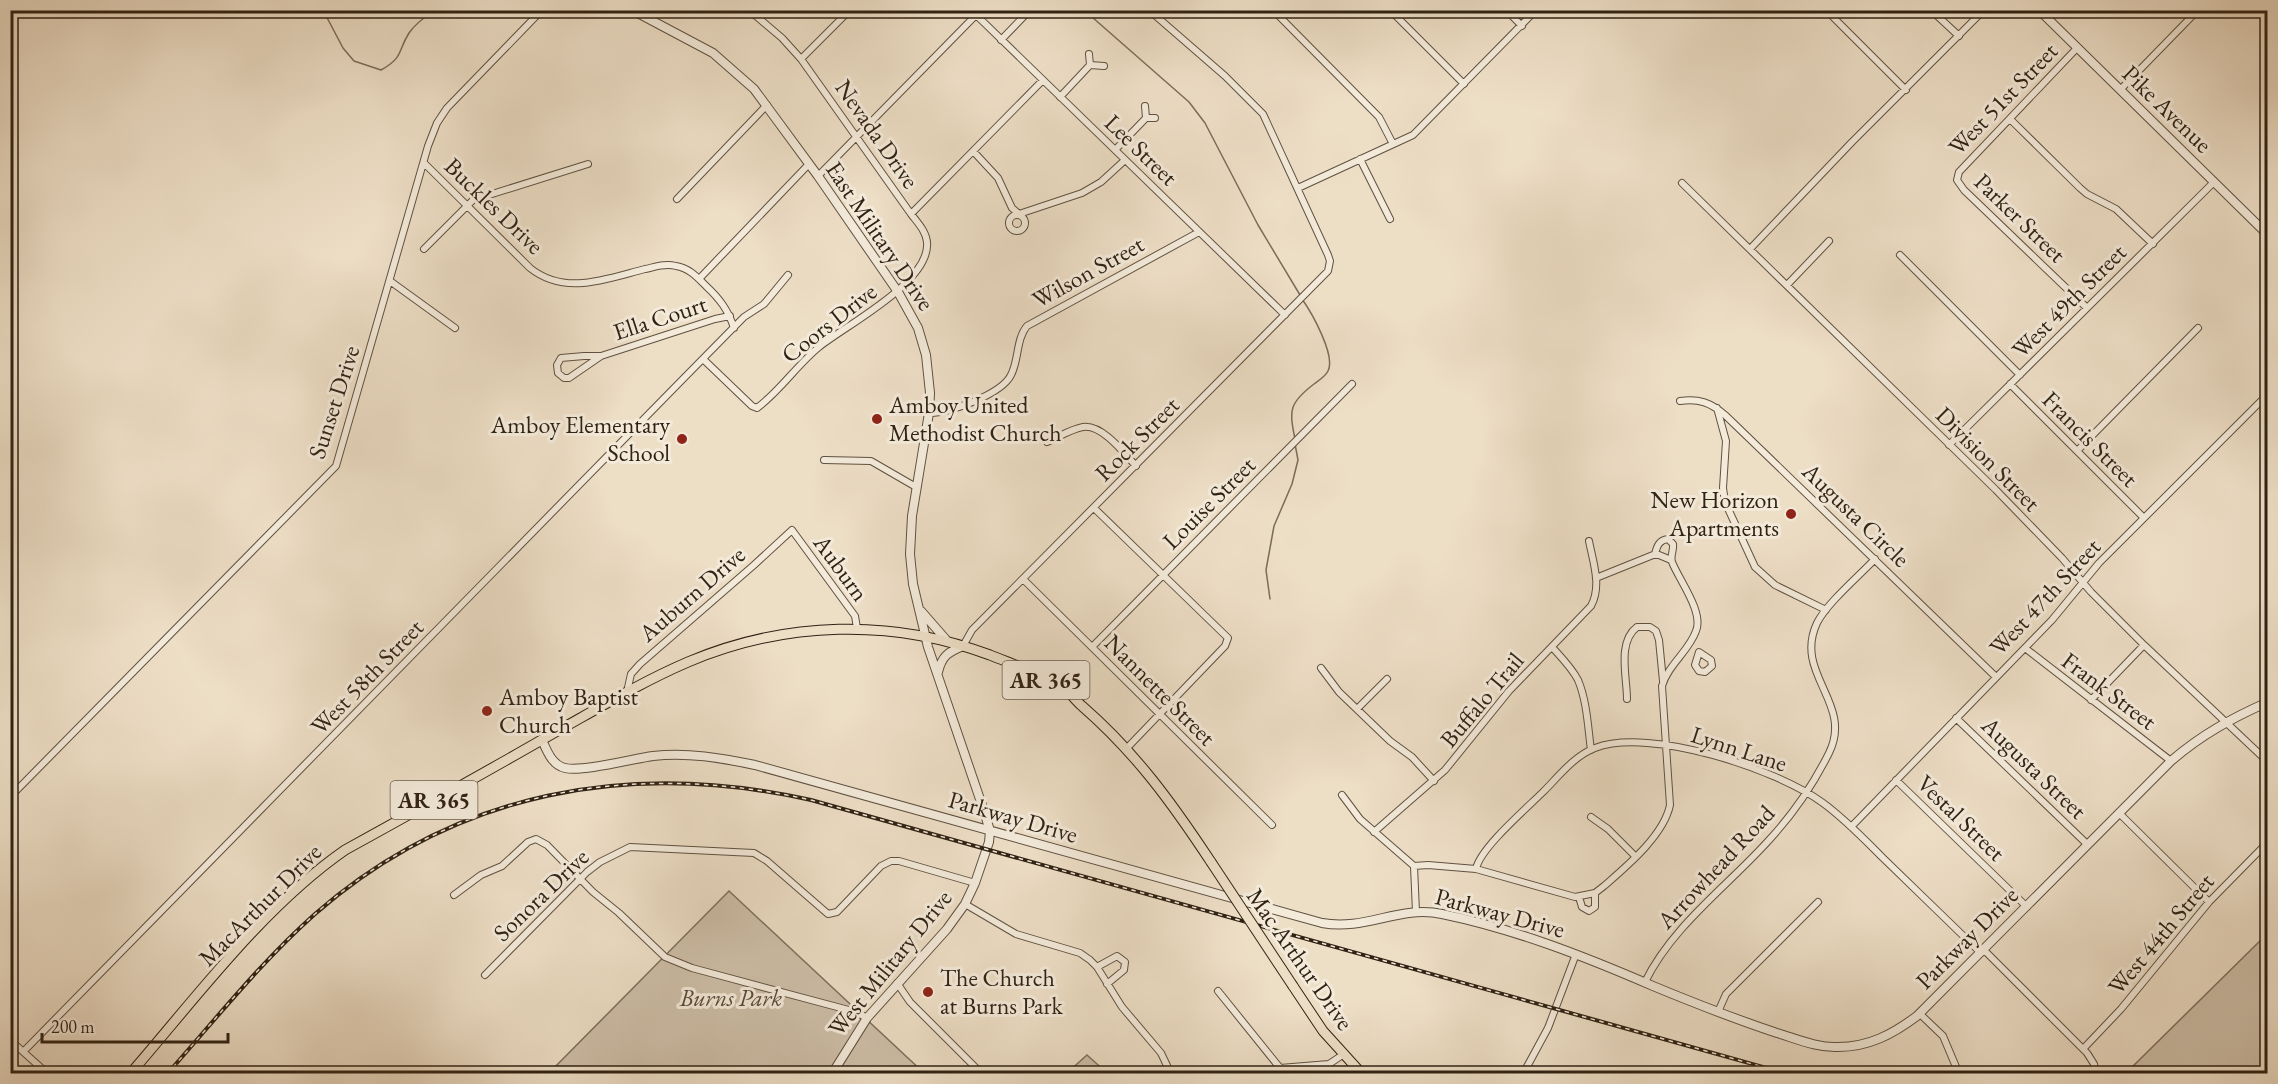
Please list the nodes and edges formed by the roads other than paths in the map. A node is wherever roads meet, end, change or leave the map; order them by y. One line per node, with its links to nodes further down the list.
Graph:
1 (542, 10): 41 (street, Sunset Drive)
2 (632, 10): 30 (street, East Military Drive)
3 (748, 10): 22 (street, Nevada Drive)
4 (850, 10): 22 (street)
5 (1030, 10): 19 (street)
6 (1149, 10): 48 (street)
7 (1273, 10): 36 (street)
8 (1389, 10): 26 (street)
9 (1506, 10): 17 (street)
10 (1536, 10): 17 (street)
11 (1826, 10): 27 (street)
12 (1931, 10): 18 (street)
13 (1984, 10): 18 (street)
14 (2198, 10): 28 (street)
15 (2043, 12): 20 (street, Pike Avenue)
16 (974, 13): 19 (street, Lee Street); 35 (street)
17 (1522, 26): 26 (street)
18 (1959, 36): 27 (street)
19 (1001, 40): 25 (street, Lee Street)
20 (2077, 48): 28 (street, Pike Avenue); 34 (street, West 51st Street)
21 (1089, 54): 23 (street)
22 (801, 59): 35 (street, Nevada Drive)
23 (1090, 65): 24 (street); 29 (street)
24 (1104, 66)
25 (1043, 80): 29 (street, Lee Street); 37 (street)
26 (1464, 84): 36 (street)
27 (1906, 90): 58 (street)
28 (2120, 90): 46 (street, Pike Avenue)
29 (1060, 97): 38 (street, Lee Street)
30 (767, 105): 43 (street, East Military Drive); 49 (street)
31 (1145, 106): 32 (street)
32 (1146, 118): 33 (street); 38 (street)
33 (1155, 118)
34 (2010, 119): 45 (street, West 51st Street); 56 (street)
35 (856, 137): 44 (street); 51 (street, Nevada Drive)
36 (1393, 144): 39 (street)
37 (973, 150): 40 (street); 51 (street)
38 (1115, 150): 40 (street, Lee Street)
39 (1360, 159): 48 (street); 52 (street)
40 (1125, 160): 53 (street, Lee Street)
41 (424, 163): 50 (street, Buckles Drive); 62 (street, Sunset Drive)
42 (588, 164): 50 (street)
43 (809, 164): 44 (street, East Military Drive); 61 (street)
44 (818, 176): 64 (street, East Military Drive)
45 (1957, 176): 65 (street, Parker Street)
46 (2214, 182): 54 (street, Pike Avenue); 56 (street, West 49th Street)
47 (1682, 183): 58 (street, Division Street)
48 (1298, 188): 66 (street, Rock Street)
49 (677, 199)
50 (467, 205): 57 (street); 61 (street, Buckles Drive)
51 (911, 214): 64 (street, Nevada Drive)
52 (1390, 219)
53 (1199, 232): 66 (street, Lee Street); 79 (street, Wilson Street)
54 (2268, 235)
55 (1829, 241): 63 (street)
56 (2153, 244): 65 (street, West 49th Street)
57 (423, 249)
58 (1750, 249): 63 (street, Division Street)
59 (1900, 255): 73 (street, Francis Street)
60 (788, 276): 69 (street, West 58th Street)
61 (699, 279): 67 (street, Buckles Drive)
62 (390, 281): 68 (street); 132 (street, Sunset Drive)
63 (1787, 285): 81 (street, Division Street)
64 (898, 292): 72 (street, Coors Drive); 79 (street, East Military Drive)
65 (2087, 308): 73 (street, West 49th Street)
66 (1285, 315): 84 (street, Rock Street)
67 (730, 316): 69 (street); 71 (street, Ella Court)
68 (455, 328)
69 (734, 328): 72 (street, West 58th Street)
70 (2198, 328): 82 (street)
71 (601, 356): 71 (street, Ella Court)
72 (703, 359): 170 (street, West 58th Street)
73 (2020, 375): 75 (street, West 49th Street)
74 (1352, 384): 93 (street, Louise Street)
75 (2010, 384): 81 (street, West 49th Street); 82 (street, Francis Street)
76 (2268, 394): 87 (street, West 47th Street)
77 (1680, 401): 78 (street, Augusta Circle)
78 (1717, 408): 91 (street, Augusta Circle); 98 (street)
79 (929, 413): 85 (street, East Military Drive)
80 (1047, 442): 84 (street)
81 (1949, 445): 96 (street, Division Street)
82 (2078, 451): 87 (street, Francis Street)
83 (824, 460): 85 (street)
84 (1136, 465): 86 (street, Rock Street)
85 (916, 487): 97 (street, East Military Drive)
86 (1094, 508): 93 (street); 95 (street, Rock Street)
87 (2144, 518): 96 (street, West 47th Street)
88 (792, 530): 99 (street, Auburn); 114 (street, Auburn Drive)
89 (1589, 541): 94 (street, Buffalo Trail)
90 (1655, 555): 92 (street); 92 (street); 94 (street)
91 (1875, 559): 98 (street, Arrowhead Road); 111 (street, Augusta Circle)
92 (1671, 560): 102 (street)
93 (1164, 575): 105 (street, Louise Street); 119 (street)
94 (1596, 578): 106 (street, Buffalo Trail)
95 (1024, 580): 104 (street, Rock Street); 105 (street, Nannette Street)
96 (2082, 583): 103 (street, Division Street); 107 (street, West 47th Street)
97 (919, 608): 100 (street, East Military Drive); 101 (street)
98 (1826, 610): 130 (street, Arrowhead Road)
99 (857, 628): 100 (main road, MacArthur Drive / AR 365); 114 (main road, MacArthur Drive / AR 365)
100 (925, 636): 101 (main road, MacArthur Drive / AR 365); 110 (street)
101 (948, 642): 104 (main road, MacArthur Drive / AR 365)
102 (1689, 644): 108 (street); 113 (street)
103 (2144, 645): 116 (street); 121 (street, Division Street)
104 (963, 646): 110 (street); 124 (main road, MacArthur Drive / AR 365)
105 (1092, 647): 119 (street, Nannette Street)
106 (1552, 647): 125 (street); 129 (street, Buffalo Trail)
107 (2025, 648): 111 (street, West 47th Street); 116 (street, Frank Street)
108 (1699, 652)
109 (1321, 668): 118 (street)
110 (937, 674): 133 (street)
111 (1996, 677): 120 (street, West 47th Street)
112 (1387, 679): 118 (street)
113 (1664, 682): 115 (street); 123 (street)
114 (627, 693): 122 (main road, MacArthur Drive / AR 365)
115 (1628, 699)
116 (2091, 700): 126 (street, Frank Street)
117 (2268, 702): 121 (street, Parkway Drive)
118 (1357, 709): 129 (street)
119 (1160, 714): 124 (street); 137 (street, Nannette Street)
120 (1956, 718): 128 (street, West 47th Street); 142 (street, Augusta Street)
121 (2226, 722): 126 (street, Parkway Drive); 127 (street, Division Street)
122 (542, 740): 136 (street, Parkway Drive); 174 (main road, MacArthur Drive / AR 365)
123 (1666, 744): 125 (street, Lynn Lane); 130 (street, Lynn Lane); 143 (street)
124 (1127, 748): 144 (main road, MacArthur Drive / AR 365)
125 (1591, 750): 146 (street, Lynn Lane)
126 (2171, 761): 134 (street, Parkway Drive)
127 (2268, 762)
128 (1896, 780): 138 (street, West 47th Street); 155 (street, Vestal Street)
129 (1434, 781): 140 (street, Buffalo Trail)
130 (1805, 792): 138 (street, Lynn Lane); 161 (street, Arrowhead Road)
131 (1342, 795): 140 (street)
132 (10, 797)
133 (983, 808): 136 (street); 139 (street)
134 (2119, 813): 142 (street, Parkway Drive); 153 (street, Augusta Street)
135 (1591, 817): 143 (street)
136 (971, 825): 139 (street, Parkway Drive)
137 (1272, 825)
138 (1851, 827): 157 (street, Lynn Lane)
139 (990, 831): 148 (street, West Military Drive); 156 (street, Parkway Drive)
140 (1374, 832): 145 (street)
141 (2268, 842): 153 (street, West 44th Street)
142 (2088, 845): 155 (street, Parkway Drive)
143 (1635, 856): 149 (street)
144 (1211, 862): 171 (main road, Mac Arthur Drive / AR 365, bridge)
145 (1414, 866): 146 (street); 156 (street)
146 (1476, 869): 151 (street)
147 (580, 879): 148 (street, Sonora Drive); 150 (street); 160 (street, Sonora Drive); 167 (street)
148 (975, 884): 154 (street, West Military Drive)
149 (1595, 893): 151 (street); 151 (street)
150 (454, 895)
151 (1579, 897)
152 (1818, 902): 165 (street)
153 (2209, 902): 169 (street, West 44th Street)
154 (965, 903): 159 (street); 162 (street, West Military Drive)
155 (2027, 907): 157 (street, Parkway Drive)
156 (1416, 912): 158 (street, Parkway Drive)
157 (1982, 951): 166 (street, Parkway Drive); 169 (street, Lynn Lane)
158 (1576, 954): 161 (street, Parkway Drive); 178 (street)
159 (1097, 967): 163 (street); 163 (street)
160 (484, 975)
161 (1645, 982): 165 (street, Parkway Drive)
162 (897, 983): 167 (street, West Military Drive); 172 (street)
163 (1107, 984): 176 (street)
164 (1218, 991): 171 (street)
165 (1718, 1012): 166 (street, Parkway Drive)
166 (1919, 1013): 179 (street)
167 (867, 1018): 175 (street, West Military Drive)
168 (10, 1040): 170 (street)
169 (2083, 1049): 180 (street, Lynn Lane)
170 (24, 1051): 173 (street)
171 (1344, 1054): 177 (main road, Mac Arthur Drive / AR 365)
172 (980, 1072)
173 (48, 1074)
174 (130, 1074)
175 (832, 1074)
176 (1171, 1074)
177 (1362, 1074)
178 (1523, 1074)
179 (1959, 1074)
180 (2096, 1074)

